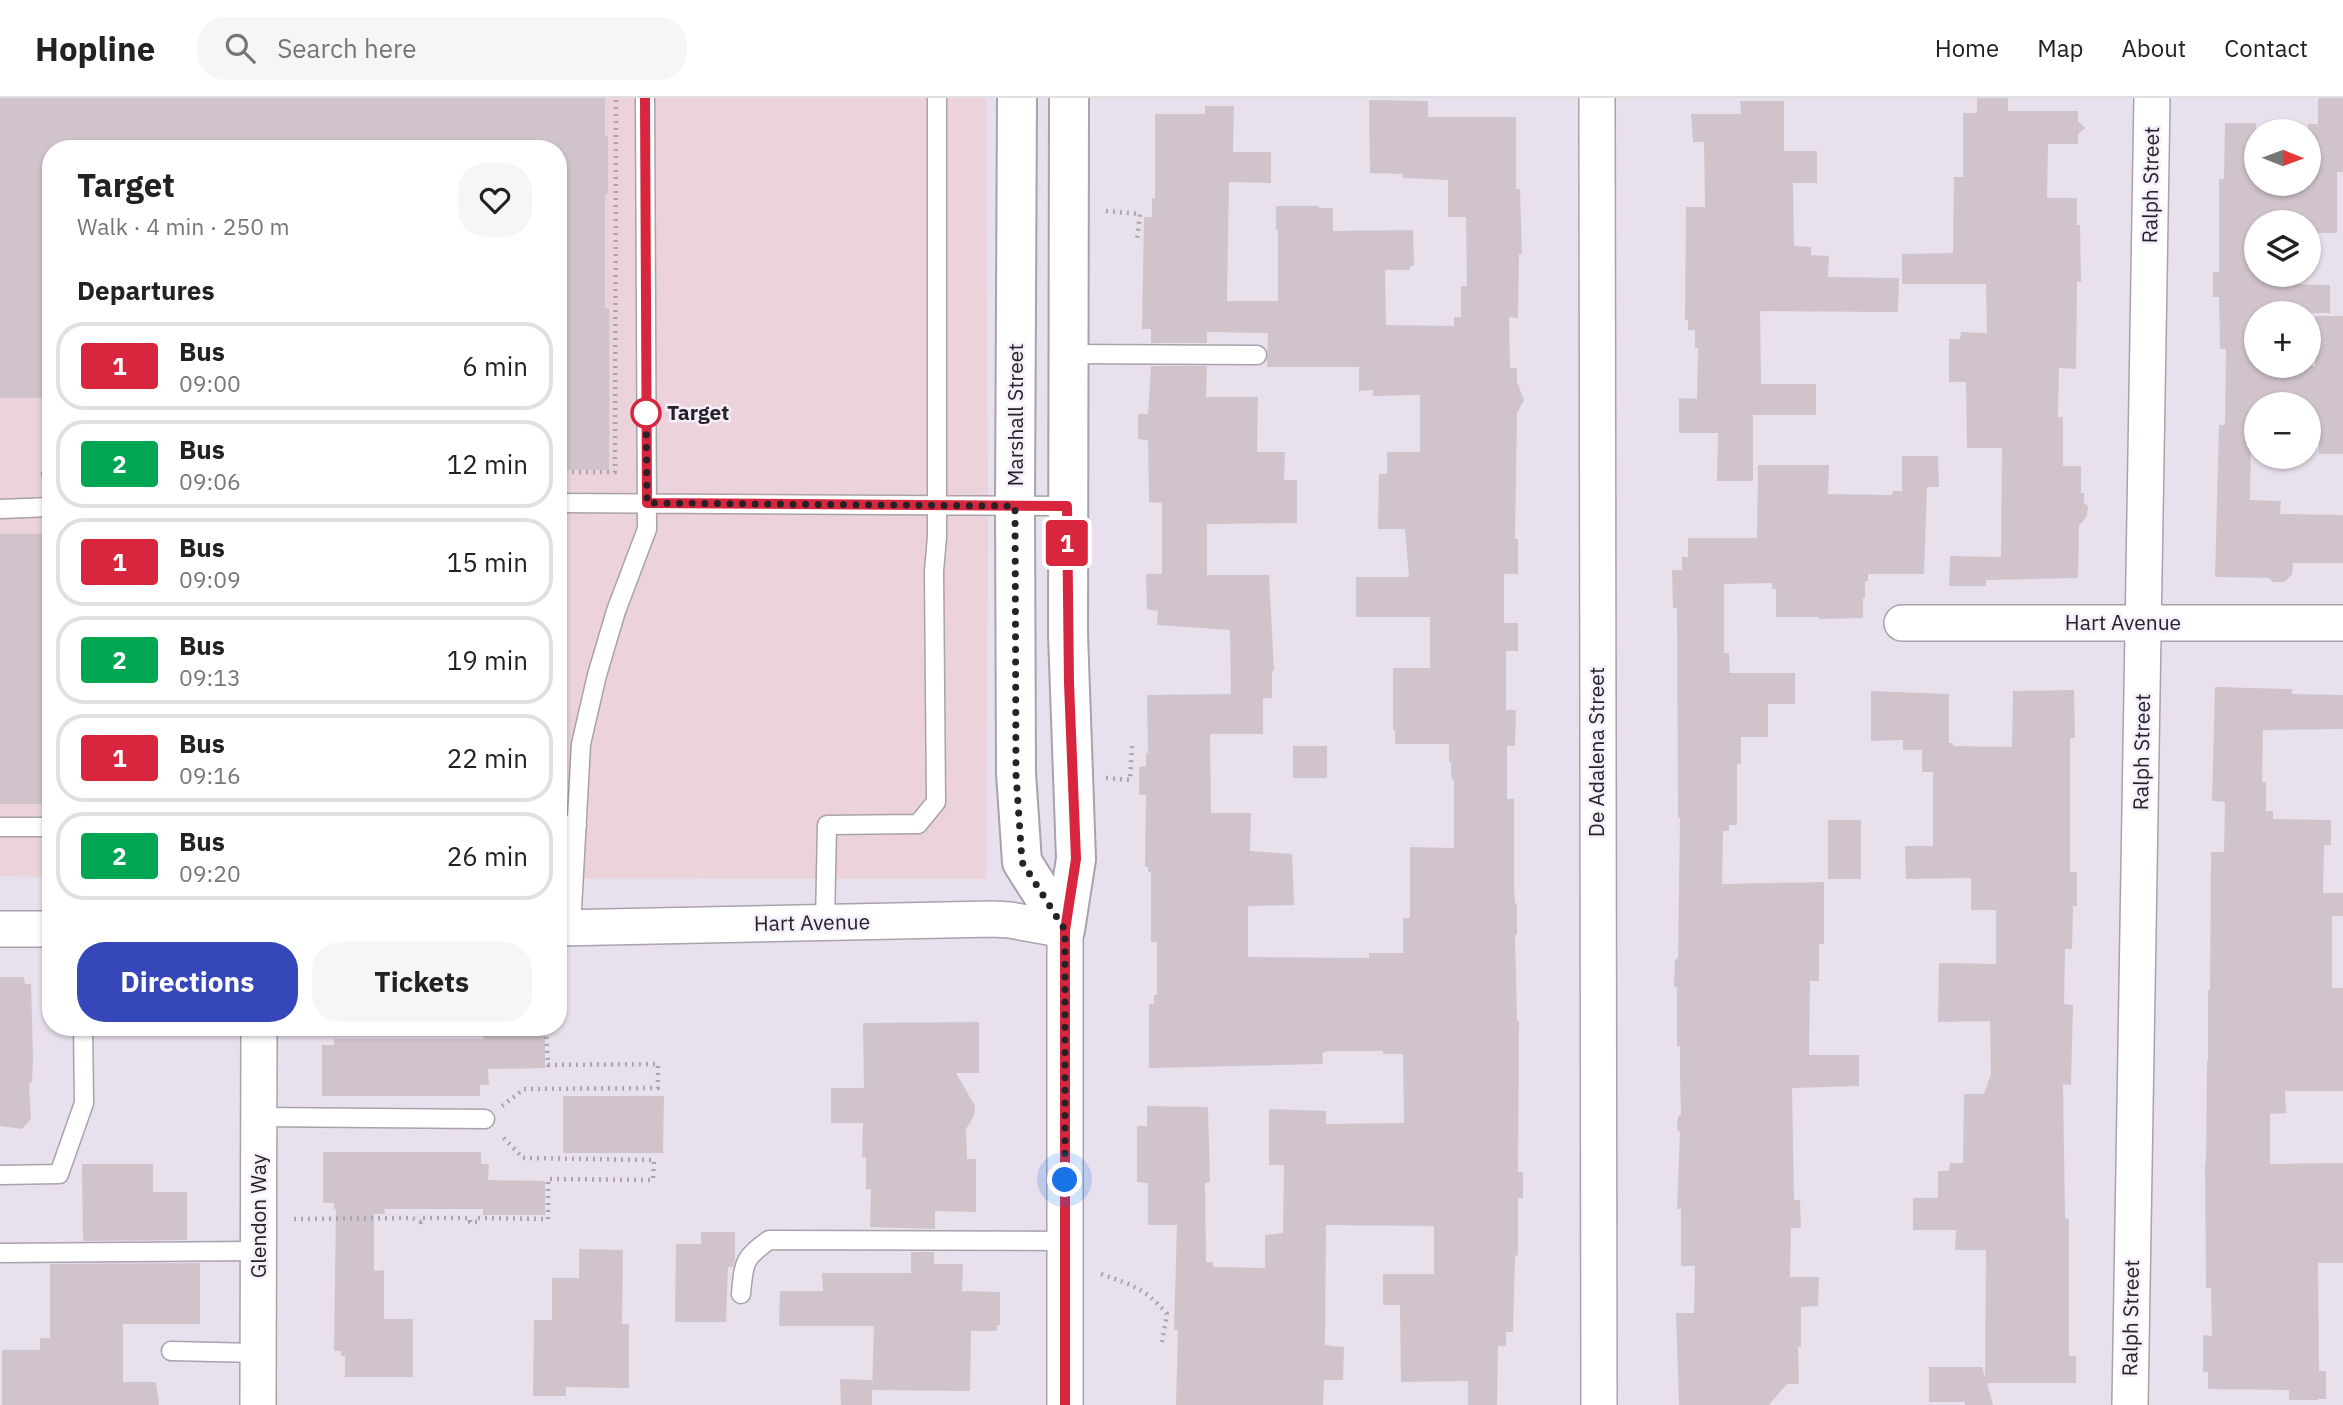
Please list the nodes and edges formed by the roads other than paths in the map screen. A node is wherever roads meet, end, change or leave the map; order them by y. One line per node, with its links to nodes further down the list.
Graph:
1 (645, 98): 10 (lane)
2 (937, 98): 11 (lane)
3 (1017, 98): 12 (street, Marshall Street)
4 (1069, 98): 7 (street)
5 (1597, 98): 40 (street, De Adalena Street)
6 (2152, 98): 17 (street, Ralph Street)
7 (1068, 354): 8 (lane); 13 (street)
8 (1257, 355)
9 (567, 503): 10 (lane)
10 (647, 503): 11 (lane); 19 (lane)
11 (937, 504): 12 (lane); 22 (lane)
12 (1015, 506): 13 (lane); 26 (street, Marshall Street)
13 (1067, 506): 26 (street)
14 (42, 507): 15 (lane)
15 (0, 509)
16 (1902, 622): 17 (street, Hart Avenue)
17 (2144, 622): 18 (street, Hart Avenue); 41 (street, Ralph Street)
18 (2343, 623)
19 (567, 825)
20 (0, 827): 21 (lane)
21 (42, 827)
22 (825, 922): 23 (street, Hart Avenue); 26 (street, Hart Avenue)
23 (567, 928)
24 (0, 929): 25 (street)
25 (42, 929)
26 (1065, 930): 32 (street)
27 (83, 1036): 31 (lane)
28 (259, 1036): 29 (street, Glendon Way)
29 (259, 1117): 30 (lane); 33 (street, Glendon Way)
30 (485, 1119)
31 (0, 1175)
32 (1065, 1241): 35 (lane); 39 (street)
33 (258, 1251): 34 (lane); 37 (street, Glendon Way)
34 (0, 1254)
35 (741, 1294)
36 (171, 1351): 37 (lane)
37 (258, 1353): 38 (street, Glendon Way)
38 (258, 1405)
39 (1065, 1405)
40 (1599, 1405)
41 (2130, 1405)

